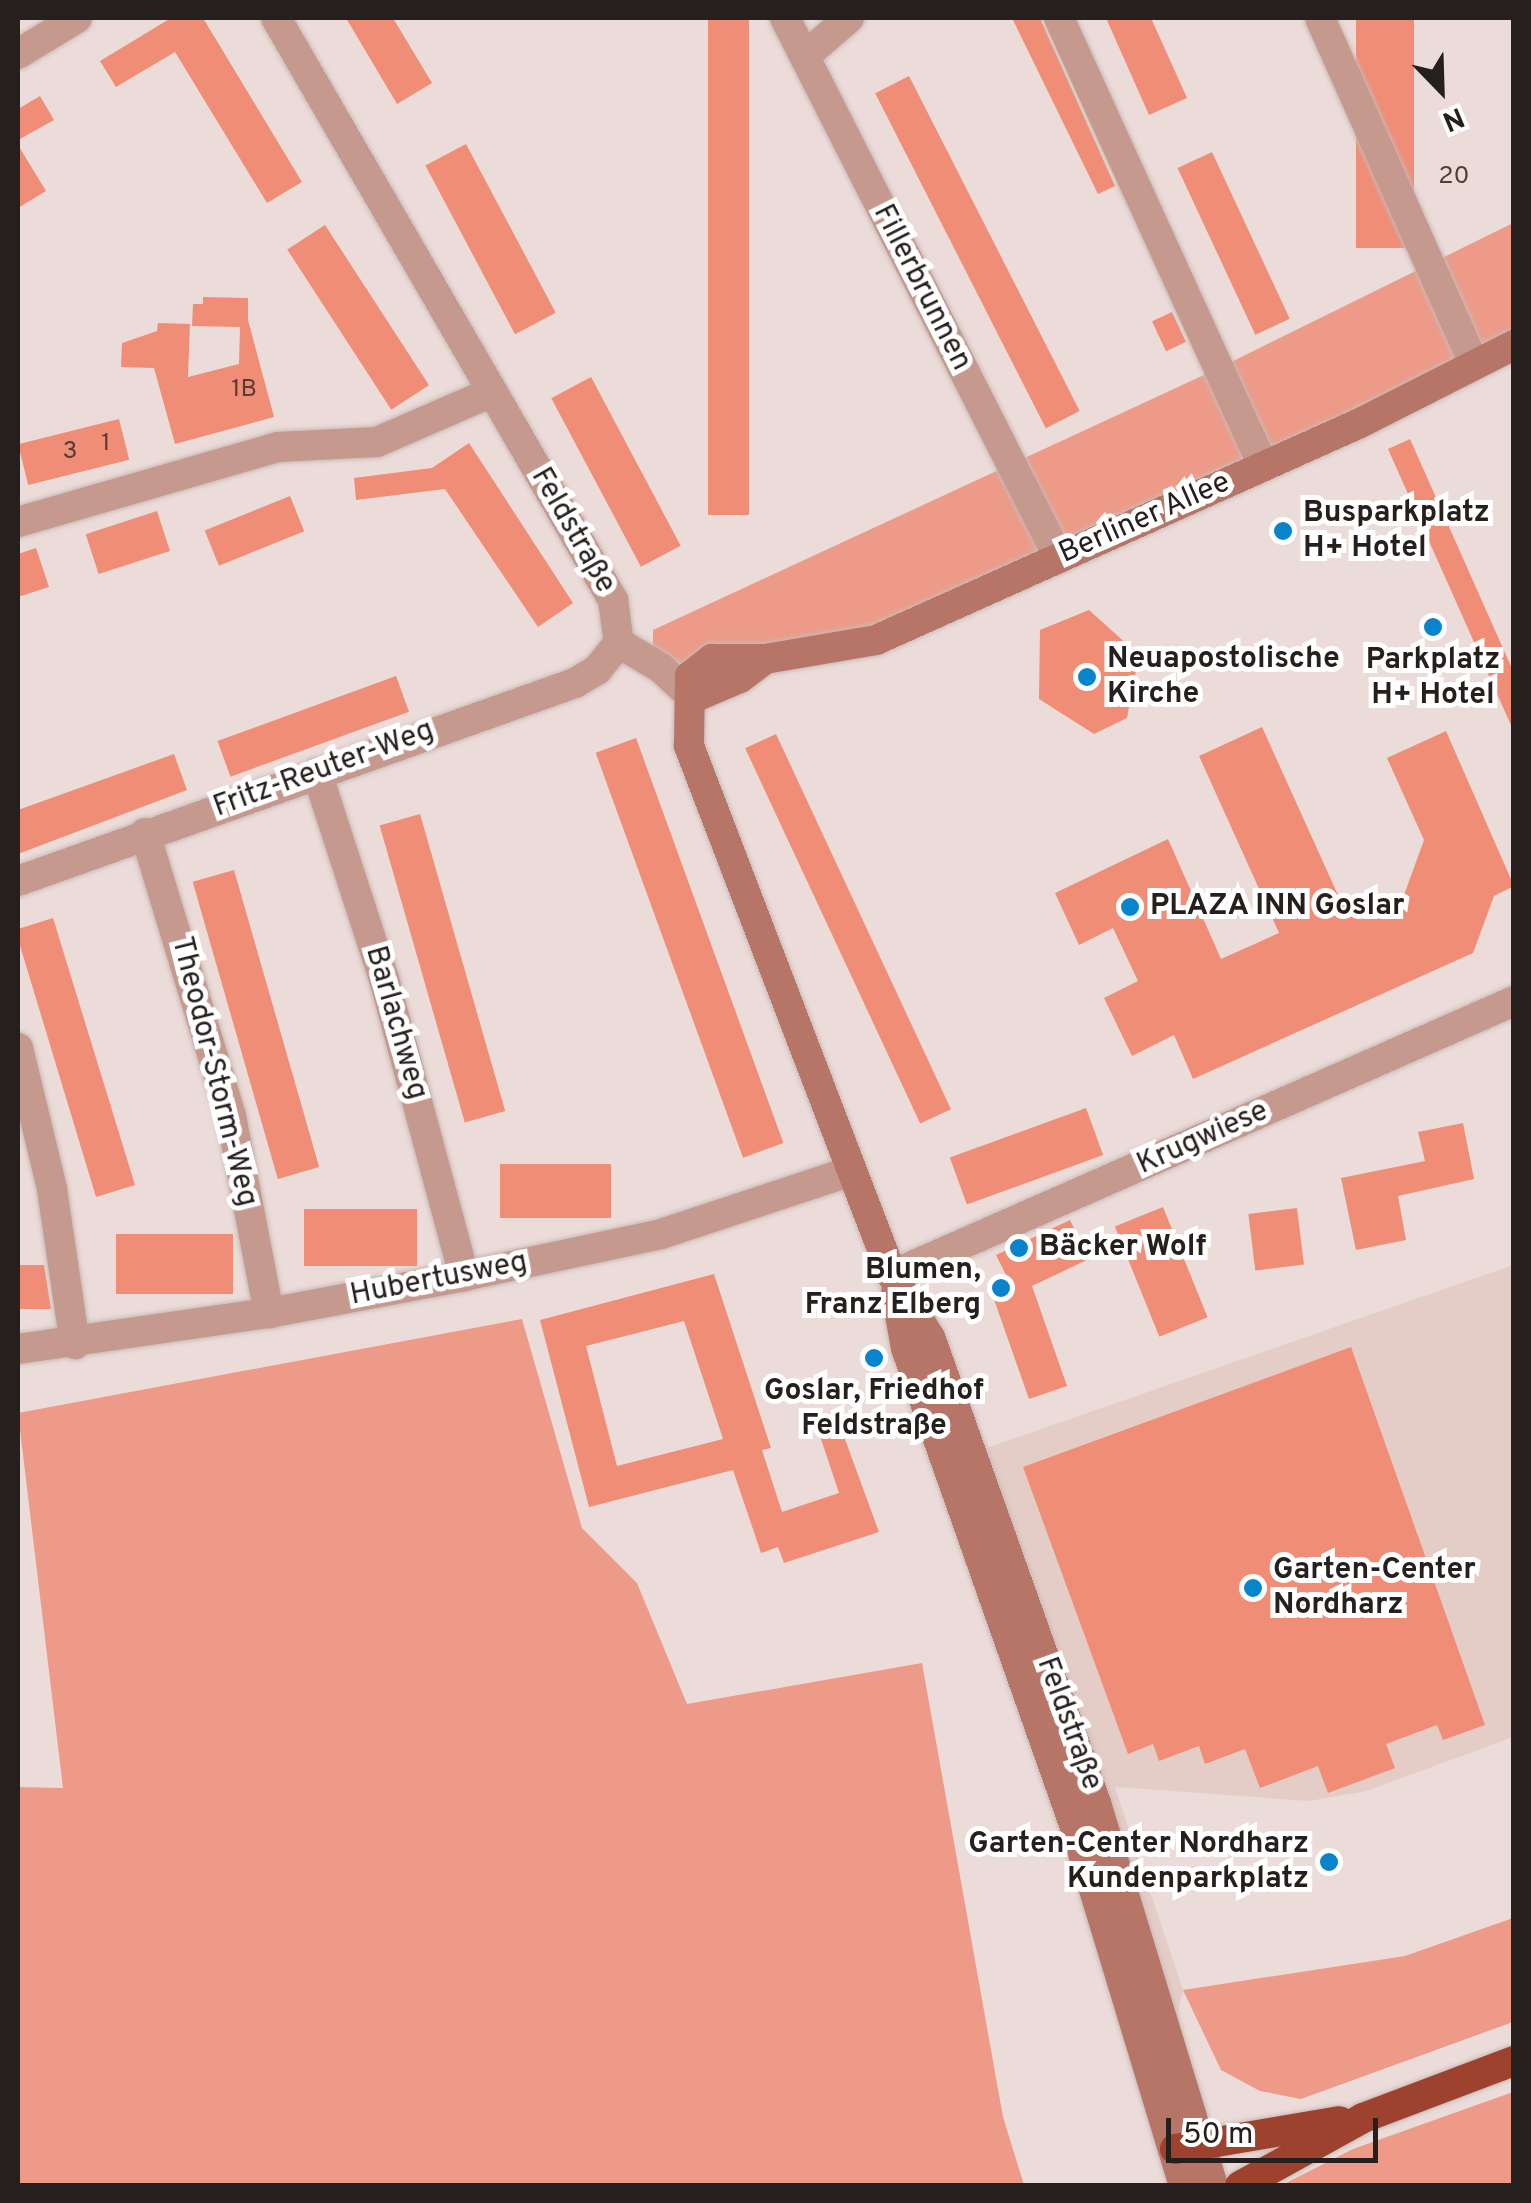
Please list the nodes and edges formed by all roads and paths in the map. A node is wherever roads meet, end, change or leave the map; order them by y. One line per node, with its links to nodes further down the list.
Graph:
1 (77, 18): 7 (street)
2 (276, 18): 11 (street, Feldstraße)
3 (785, 18): 8 (street, Fillerbrunnen)
4 (849, 18): 8 (street)
5 (1059, 18): 12 (street)
6 (1320, 18): 10 (street)
7 (25, 36)
8 (804, 56): 14 (street, Fillerbrunnen)
9 (1514, 346): 10 (street, Berliner Allee)
10 (1474, 364): 12 (street, Berliner Allee)
11 (492, 392): 13 (street); 15 (street, Feldstraße)
12 (1263, 466): 14 (street, Berliner Allee)
13 (18, 522)
14 (1059, 558): 16 (street, Berliner Allee)
15 (619, 643): 16 (street); 17 (street, Fritz-Reuter-Weg)
16 (693, 698): 22 (street, Feldstraße)
17 (317, 774): 18 (street, Fritz-Reuter-Weg); 24 (street, Barlachweg)
18 (145, 834): 19 (street, Fritz-Reuter-Weg); 25 (street, Theodor-Storm-Weg)
19 (18, 881)
20 (1514, 1002): 23 (street, Krugwiese)
21 (18, 1048): 26 (street)
22 (851, 1171): 23 (street, Feldstraße); 24 (street, Hubertusweg)
23 (892, 1275): 30 (street, Feldstraße)
24 (464, 1276): 25 (street, Hubertusweg)
25 (269, 1314): 26 (street, Hubertusweg)
26 (74, 1344): 27 (street, Hubertusweg)
27 (18, 1349)
28 (1514, 2061): 29 (highway)
29 (1363, 2118): 30 (highway); 33 (highway)
30 (1188, 2146): 31 (street, Feldstraße); 32 (street, Feldstraße)
31 (1184, 2186)
32 (1212, 2186)
33 (1240, 2186)

